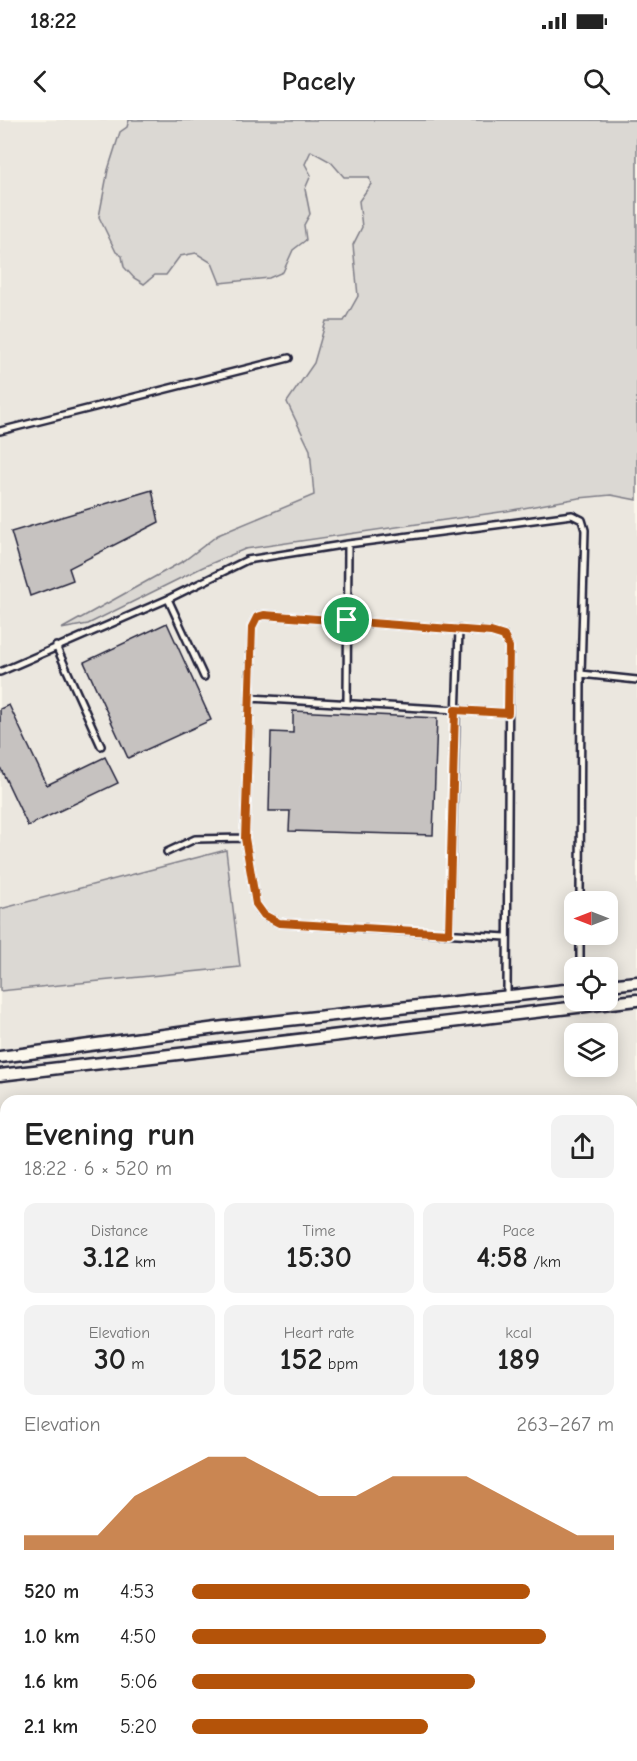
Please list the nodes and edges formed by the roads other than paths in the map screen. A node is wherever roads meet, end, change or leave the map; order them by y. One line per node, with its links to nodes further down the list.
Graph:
1 (289, 358): 2 (lane)
2 (0, 431)
3 (348, 544): 4 (lane); 5 (lane); 9 (lane)
4 (168, 599): 7 (lane); 10 (lane)
5 (347, 620): 6 (lane); 12 (lane); 13 (lane)
6 (459, 629): 14 (lane); 15 (lane)
7 (56, 646): 8 (lane); 16 (lane)
8 (0, 672)
9 (581, 674): 11 (lane); 19 (lane)
10 (204, 676)
11 (637, 680)
12 (250, 698): 13 (lane); 17 (lane)
13 (347, 704): 14 (lane)
14 (455, 710): 15 (lane); 20 (lane)
15 (508, 713): 21 (lane)
16 (101, 746)
17 (245, 838): 18 (lane); 20 (lane)
18 (167, 852)
19 (580, 891)
20 (449, 933): 21 (lane)
21 (506, 937): 25 (lane)
22 (637, 982): 23 (street)
23 (618, 984)
24 (564, 990): 25 (street)
25 (507, 996): 27 (street); 28 (street)
26 (637, 1000): 27 (street)
27 (507, 1014): 29 (street)
28 (158, 1036): 29 (street); 30 (street)
29 (160, 1056): 31 (street)
30 (0, 1057)
31 (0, 1075)

